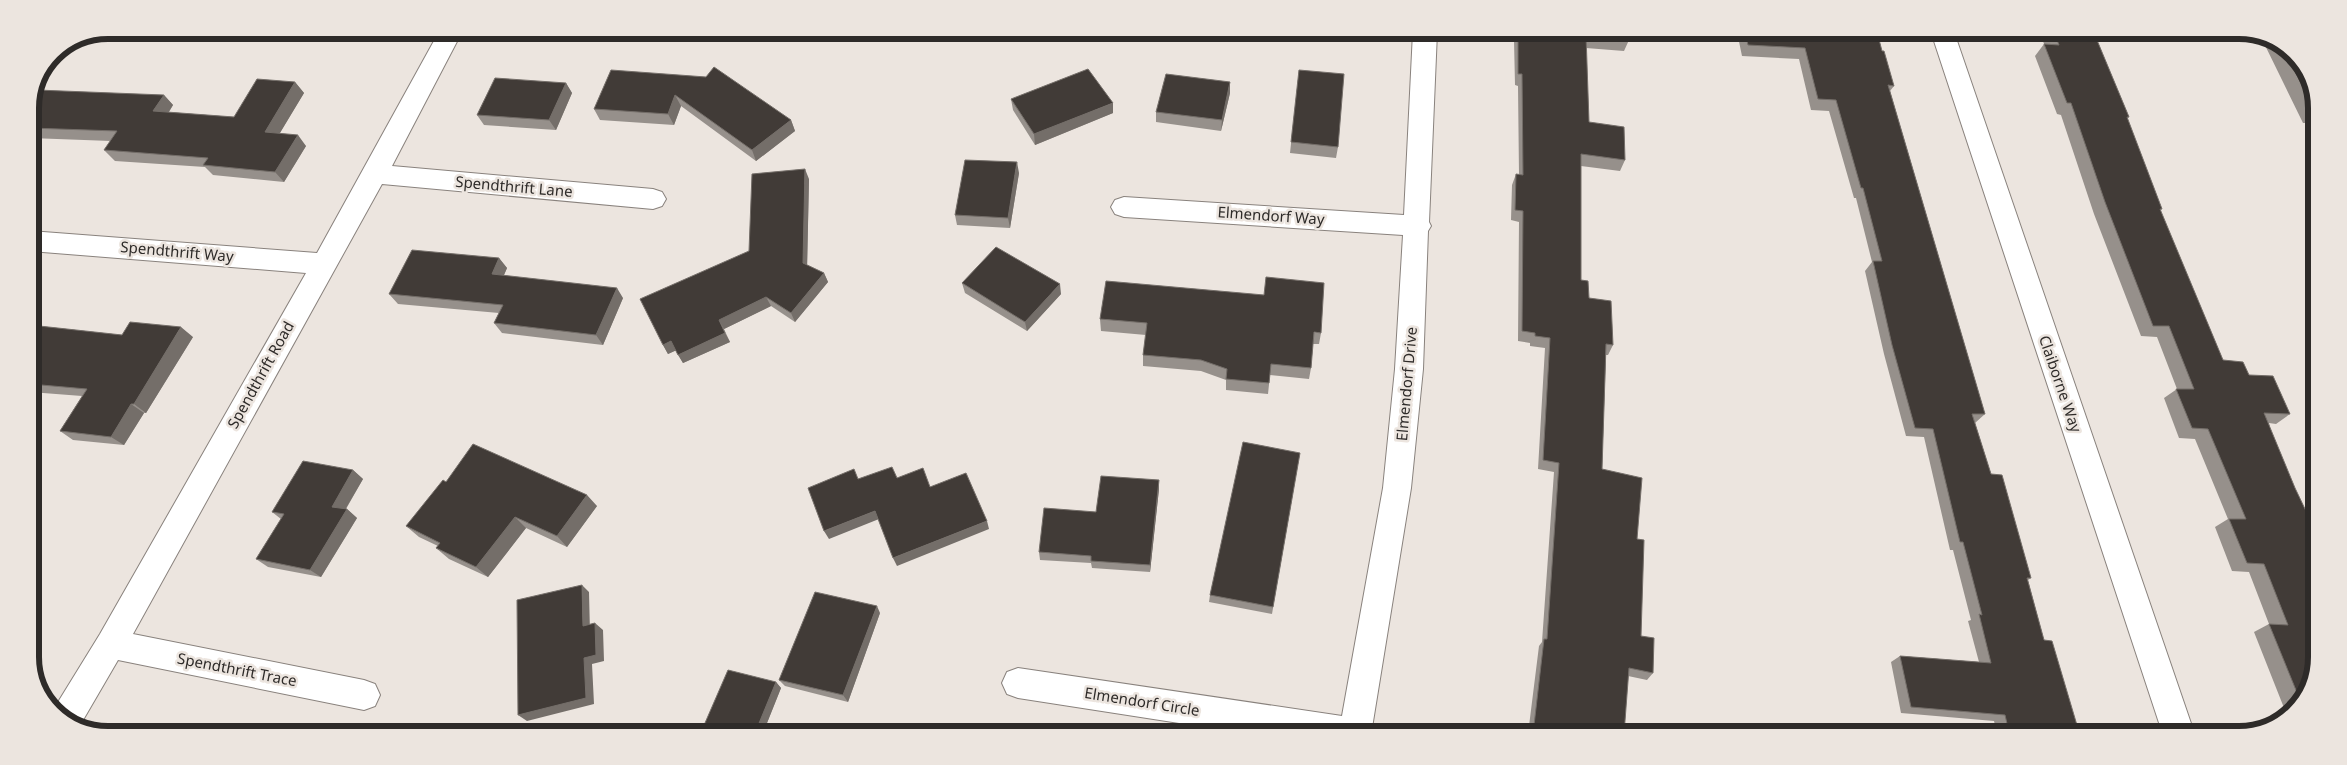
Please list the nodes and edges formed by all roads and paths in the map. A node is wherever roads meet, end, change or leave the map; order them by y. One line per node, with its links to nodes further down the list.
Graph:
1 (447, 39): 4 (street, Spendthrift Road)
2 (1426, 39): 7 (street, Elmendorf Drive)
3 (1944, 39): 16 (street, Claiborne Way)
4 (375, 174): 5 (street, Spendthrift Lane); 9 (street, Spendthrift Road)
5 (653, 199)
6 (1124, 207): 7 (street, Elmendorf Way)
7 (1418, 226): 15 (street, Elmendorf Drive)
8 (39, 242): 9 (street, Spendthrift Way)
9 (324, 264): 10 (street, Spendthrift Road)
10 (110, 644): 12 (street, Spendthrift Trace); 13 (street, Spendthrift Road)
11 (1018, 683): 14 (street, Elmendorf Circle)
12 (364, 695)
13 (68, 714)
14 (1302, 726)
15 (1356, 726)
16 (2176, 726)

